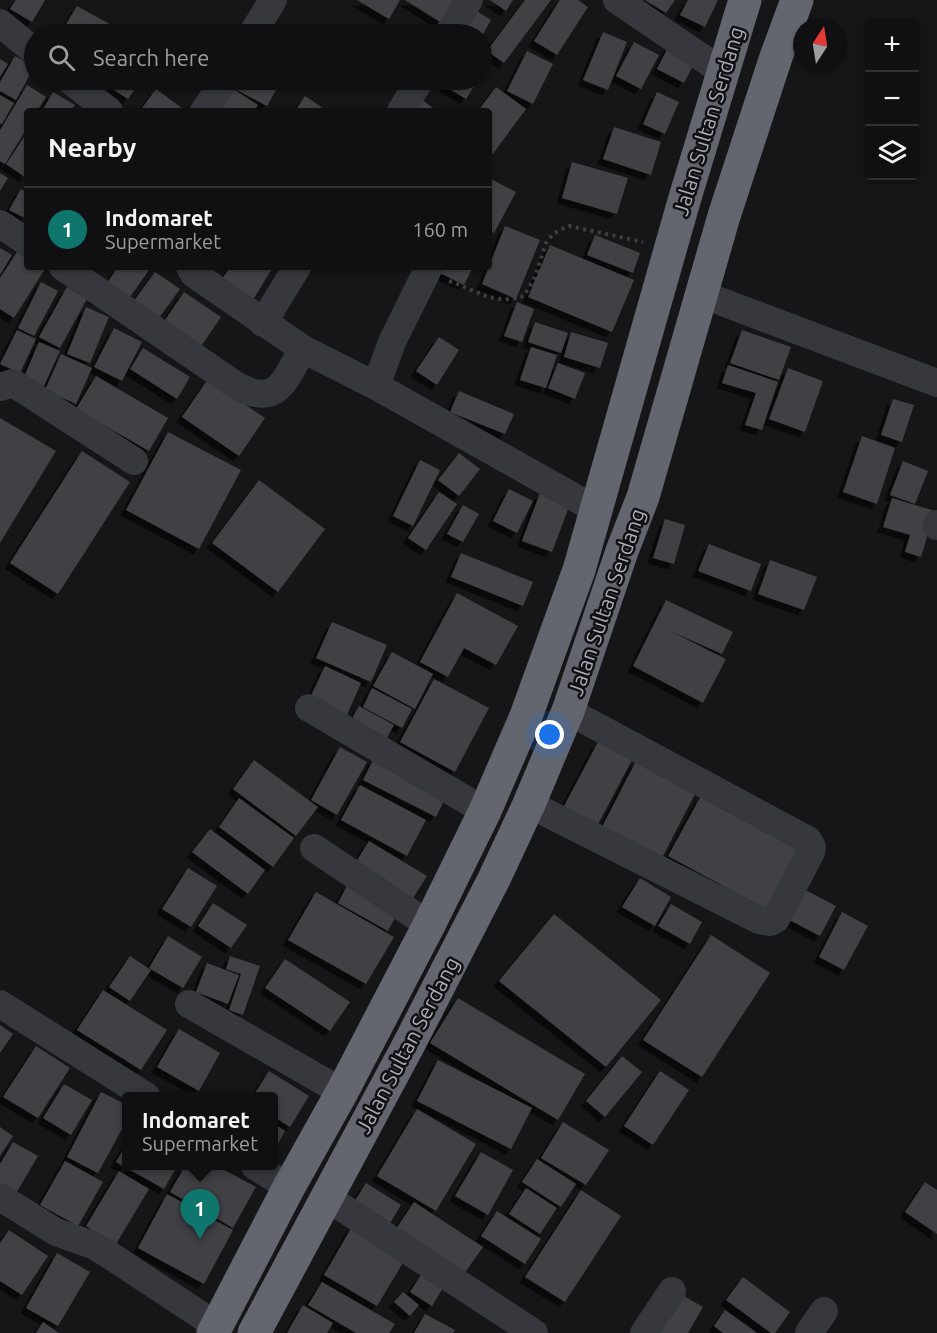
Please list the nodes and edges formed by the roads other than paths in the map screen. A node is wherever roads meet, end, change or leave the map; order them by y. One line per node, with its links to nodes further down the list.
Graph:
1 (273, 0): 7 (street)
2 (470, 0): 8 (street)
3 (617, 0): 10 (street)
4 (745, 0): 10 (highway, Jalan Sultan Serdang)
5 (796, 0): 23 (highway, Jalan Sultan Serdang)
6 (0, 23): 9 (street)
7 (258, 24)
8 (454, 24)
9 (24, 43)
10 (723, 72): 30 (highway, Jalan Sultan Serdang)
11 (83, 90): 14 (street)
12 (218, 90): 15 (street)
13 (414, 90): 16 (street)
14 (105, 108)
15 (206, 108)
16 (403, 108)
17 (0, 224): 18 (street)
18 (24, 240)
19 (67, 270): 25 (street)
20 (192, 270): 24 (street)
21 (295, 270): 24 (street)
22 (428, 270): 27 (street)
23 (701, 294): 26 (street); 32 (highway, Jalan Sultan Serdang)
24 (263, 323): 25 (street)
25 (303, 349): 27 (street)
26 (937, 382)
27 (376, 386): 30 (street)
28 (0, 387): 29 (street)
29 (134, 461)
30 (595, 509): 34 (highway, Jalan Sultan Serdang)
31 (309, 708): 34 (street)
32 (568, 711): 33 (highway, Jalan Sultan Serdang); 33 (street)
33 (529, 804): 44 (highway, Jalan Sultan Serdang)
34 (485, 811): 36 (highway, Jalan Sultan Serdang)
35 (314, 848): 36 (street)
36 (429, 925): 40 (highway, Jalan Sultan Serdang)
37 (0, 1004): 39 (street)
38 (189, 1004): 40 (street)
39 (140, 1092)
40 (342, 1092): 42 (highway, Jalan Sultan Serdang)
41 (261, 1170): 42 (street)
42 (289, 1187): 46 (highway, Jalan Sultan Serdang)
43 (0, 1197): 46 (street)
44 (326, 1197): 47 (highway, Jalan Sultan Serdang); 48 (street)
45 (672, 1291): 49 (street)
46 (215, 1330)
47 (254, 1333)
48 (534, 1333)
49 (644, 1333)

